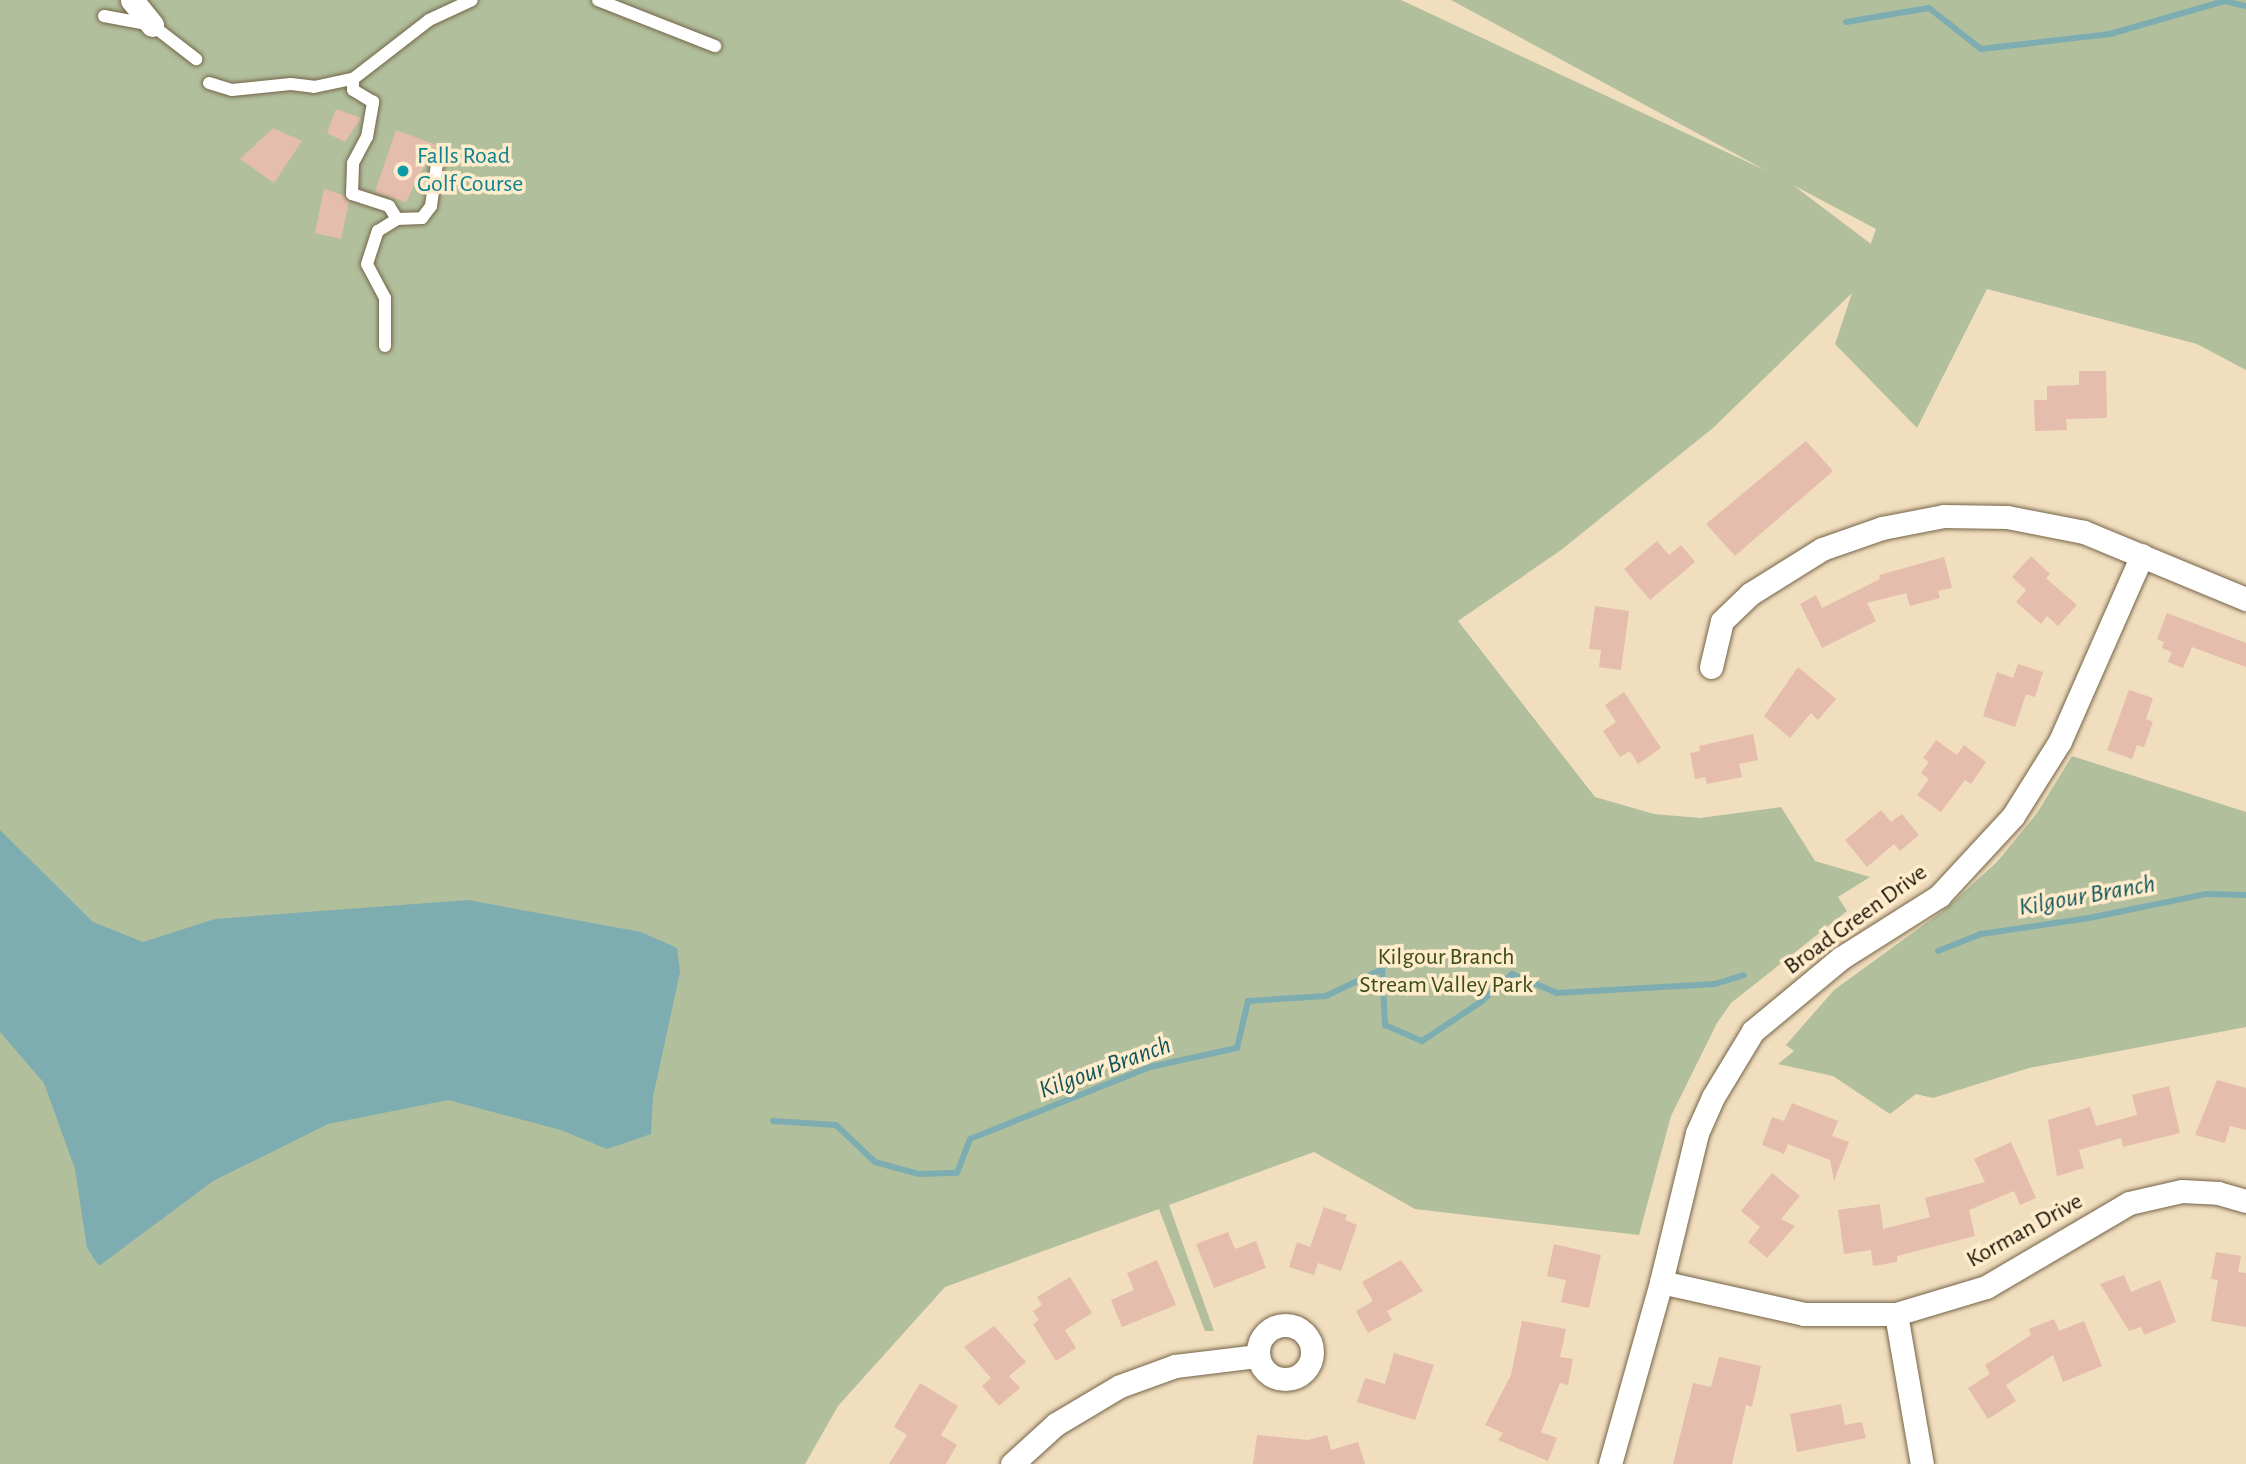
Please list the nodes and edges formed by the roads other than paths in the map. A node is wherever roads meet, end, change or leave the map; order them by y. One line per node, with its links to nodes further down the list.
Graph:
1 (132, 0): 5 (street)
2 (472, 0): 8 (lane)
3 (598, 0): 6 (lane)
4 (104, 16): 5 (lane)
5 (152, 25): 7 (lane)
6 (715, 46)
7 (196, 59)
8 (353, 79): 9 (lane); 11 (lane)
9 (209, 83)
10 (438, 157): 11 (lane)
11 (397, 219): 12 (lane)
12 (385, 346)
13 (2142, 555): 14 (street); 15 (street); 17 (street, Broad Green Drive)
14 (2246, 599)
15 (1711, 667)
16 (2246, 1200): 18 (street, Korman Drive)
17 (1661, 1282): 18 (street, Korman Drive); 21 (street, Broad Green Drive)
18 (1896, 1314): 22 (street)
19 (1258, 1356): 20 (street)
20 (1012, 1464)
21 (1610, 1464)
22 (1922, 1464)

